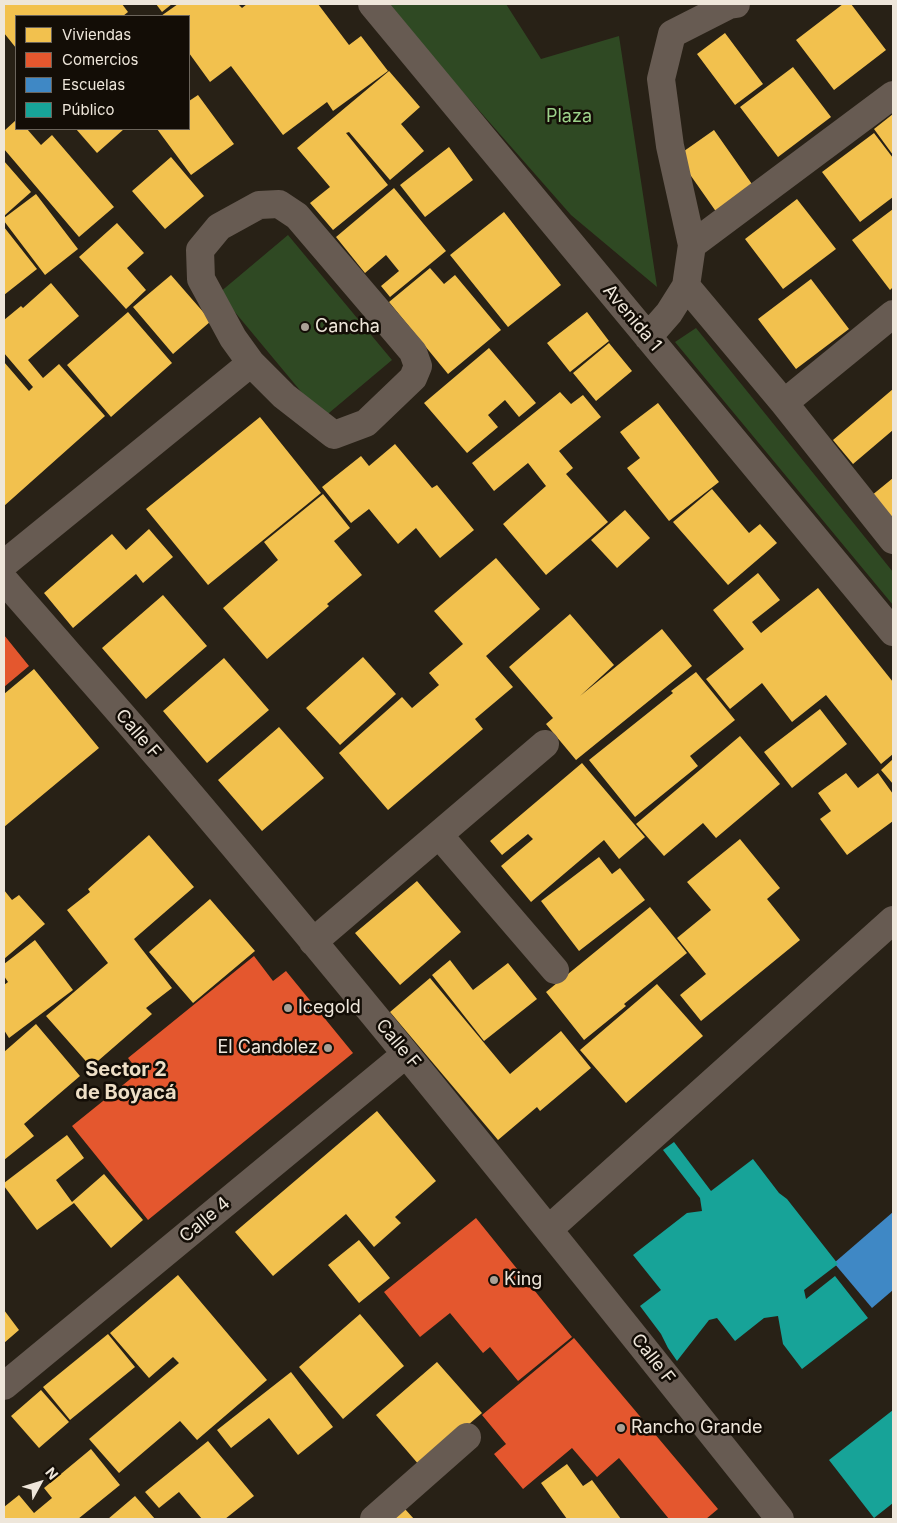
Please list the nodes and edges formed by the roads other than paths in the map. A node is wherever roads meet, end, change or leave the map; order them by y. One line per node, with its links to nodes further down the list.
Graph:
1 (372, 4): 7 (street, Avenida 1)
2 (736, 4): 4 (street)
3 (893, 95): 4 (street)
4 (692, 245): 5 (street)
5 (686, 286): 7 (street); 9 (street)
6 (893, 314): 9 (street)
7 (648, 337): 13 (street, Avenida 1)
8 (251, 363): 8 (street); 11 (street)
9 (784, 403): 10 (street)
10 (893, 540)
11 (4, 564)
12 (4, 580): 17 (street, Calle F)
13 (893, 632)
14 (545, 744): 15 (street)
15 (439, 835): 17 (street); 18 (street)
16 (893, 920): 20 (street)
17 (313, 942): 19 (street, Calle F)
18 (555, 970)
19 (406, 1054): 20 (street, Calle F); 21 (street, Calle 4)
20 (549, 1229): 24 (street, Calle F)
21 (4, 1386)
22 (467, 1437): 23 (street)
23 (374, 1519)
24 (780, 1519)

